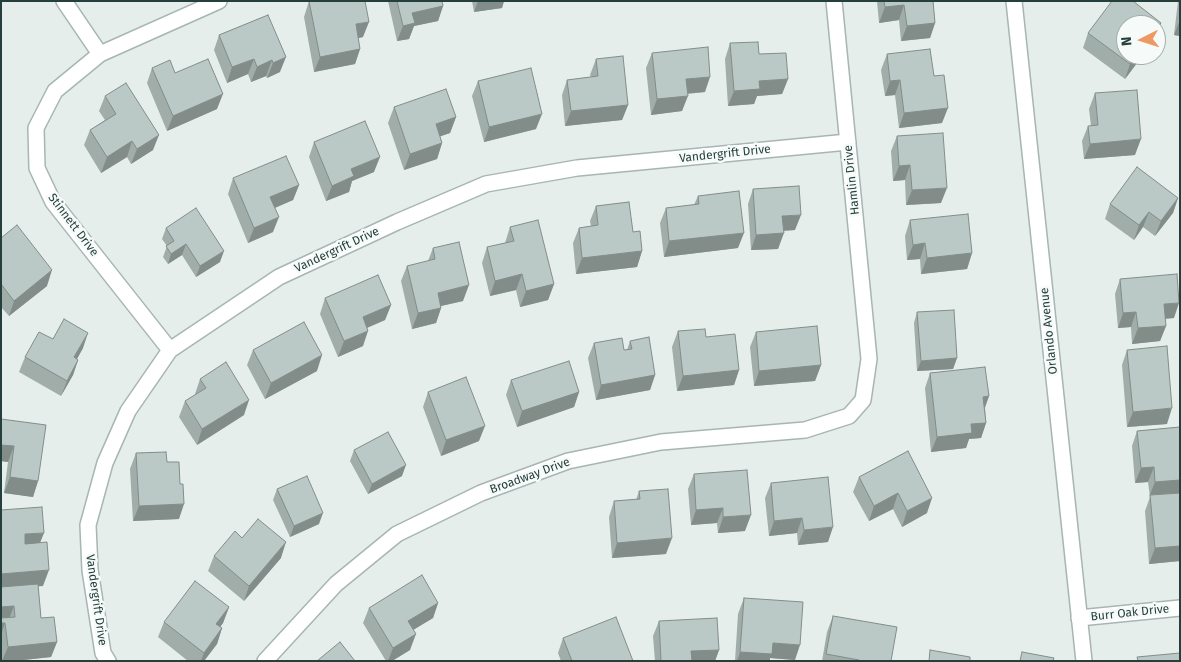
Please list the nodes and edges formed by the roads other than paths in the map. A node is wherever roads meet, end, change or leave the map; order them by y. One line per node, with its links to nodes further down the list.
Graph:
1 (64, 1): 5 (street)
2 (220, 1): 5 (street, Stinnett Drive)
3 (834, 1): 6 (street, Hamlin Drive)
4 (1014, 1): 10 (street, Orlando Avenue)
5 (100, 54): 7 (street, Stinnett Drive)
6 (848, 142): 7 (street, Vandergrift Drive); 8 (street, Hamlin Drive)
7 (170, 350): 11 (street, Vandergrift Drive)
8 (869, 359): 12 (street, Broadway Drive)
9 (1180, 608): 10 (street, Burr Oak Drive)
10 (1079, 618): 13 (street, Orlando Avenue)
11 (108, 661)
12 (266, 661)
13 (1084, 661)

